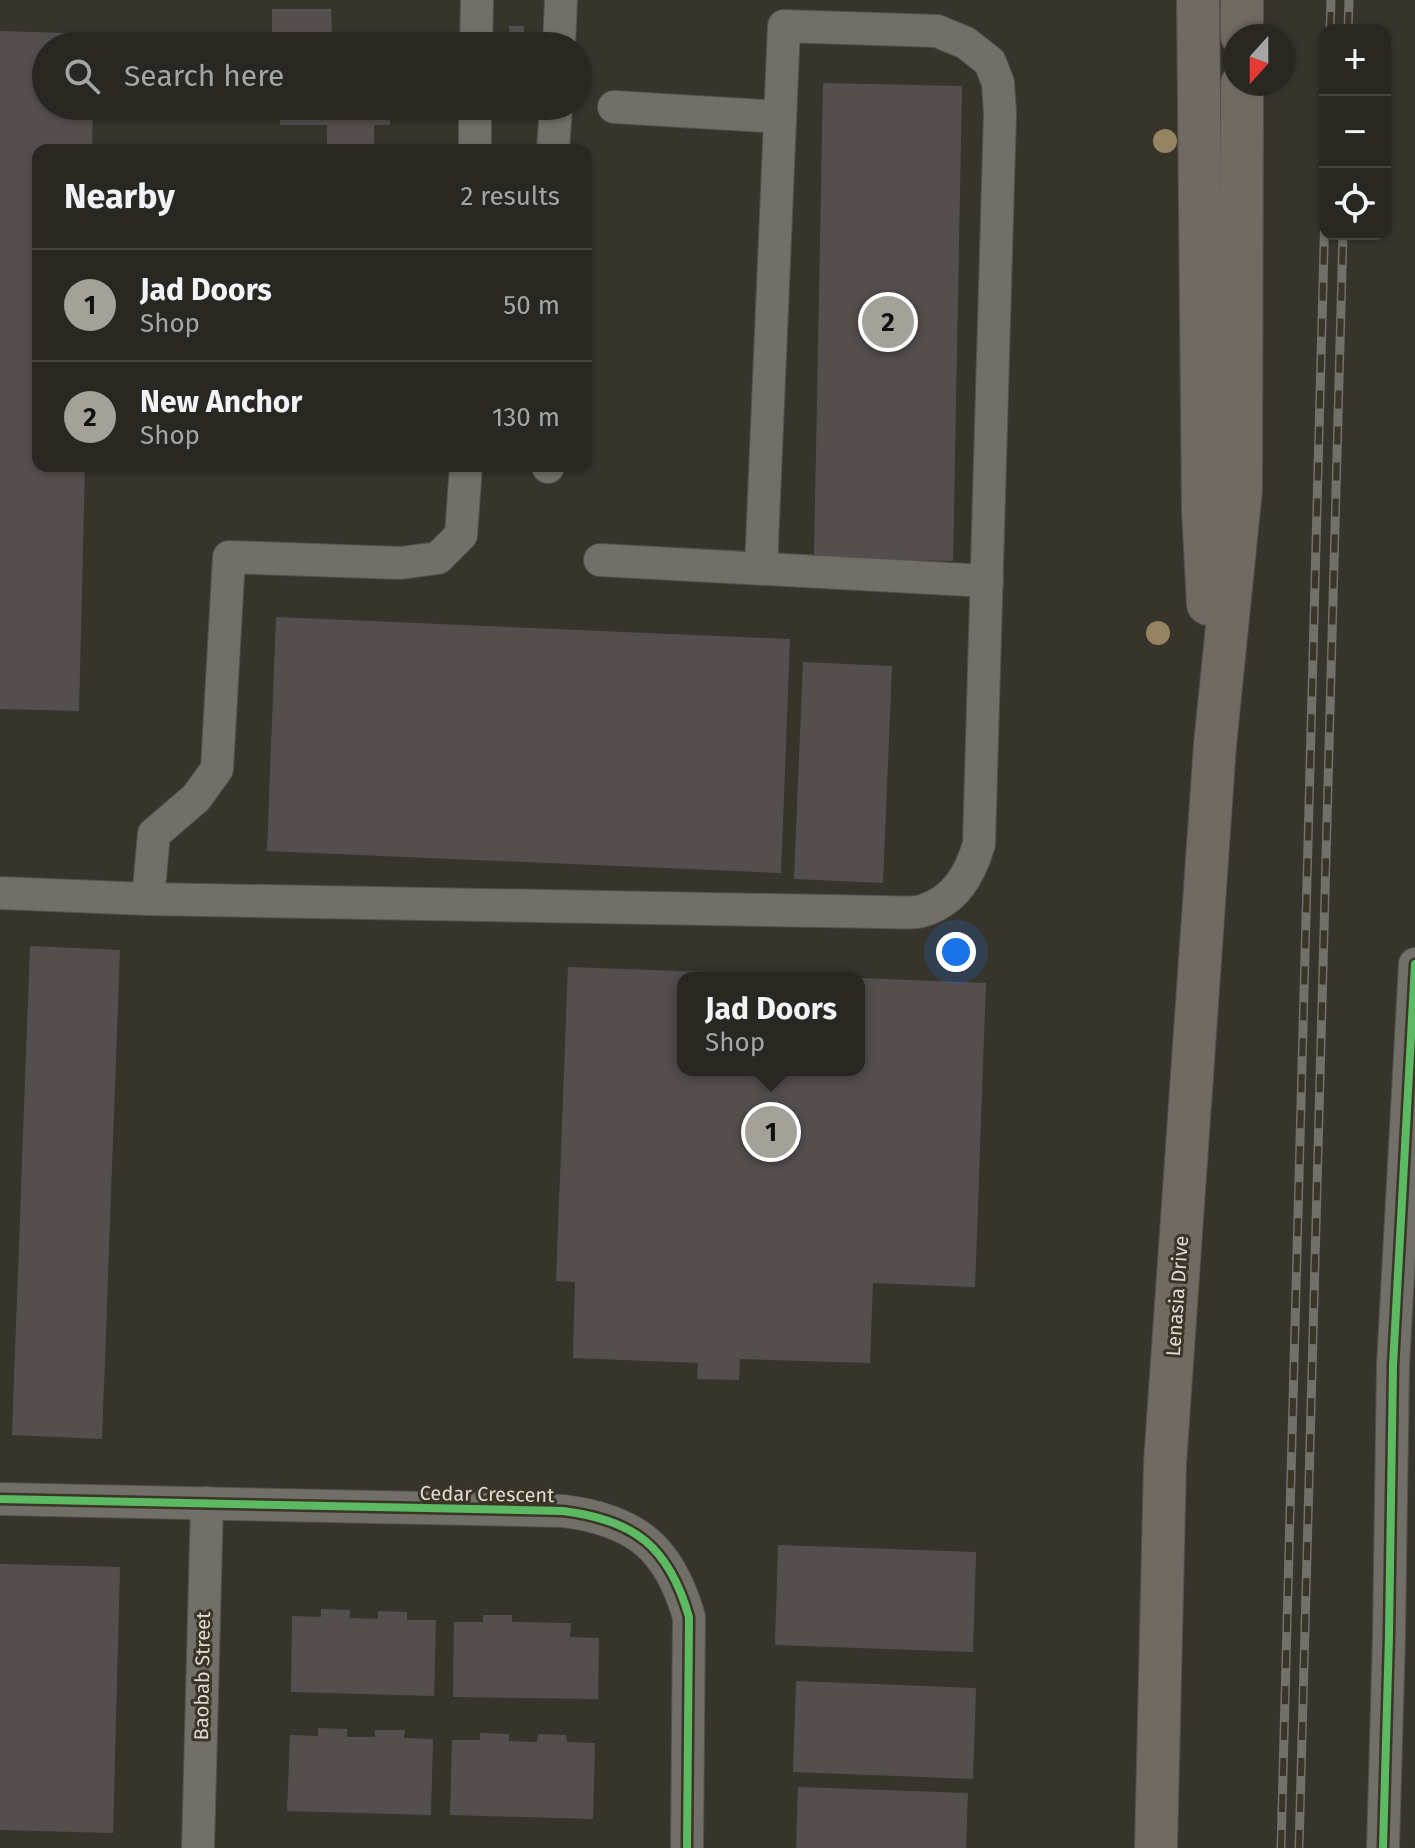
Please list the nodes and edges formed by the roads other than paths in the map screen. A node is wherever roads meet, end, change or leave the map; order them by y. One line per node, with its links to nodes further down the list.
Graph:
1 (477, 0): 6 (street)
2 (561, 0): 7 (street)
3 (1198, 0): 19 (main road)
4 (1242, 0): 5 (main road)
5 (1242, 24)
6 (476, 32)
7 (560, 32)
8 (1242, 96): 19 (main road)
9 (614, 107): 10 (street)
10 (780, 117): 17 (street); 18 (street)
11 (475, 120): 13 (street)
12 (555, 120): 14 (street)
13 (475, 144)
14 (553, 144)
15 (466, 472): 21 (street)
16 (600, 560): 17 (street)
17 (761, 568): 18 (street)
18 (987, 581): 21 (street)
19 (1215, 745): 27 (main road, Lenasia Drive)
20 (0, 893): 21 (street)
21 (148, 899)
22 (1415, 964): 28 (street)
23 (0, 1499): 24 (street, Cedar Crescent)
24 (207, 1503): 25 (street, Baobab Street); 26 (street, Cedar Crescent)
25 (198, 1848)
26 (687, 1848)
27 (1156, 1848)
28 (1383, 1848)

